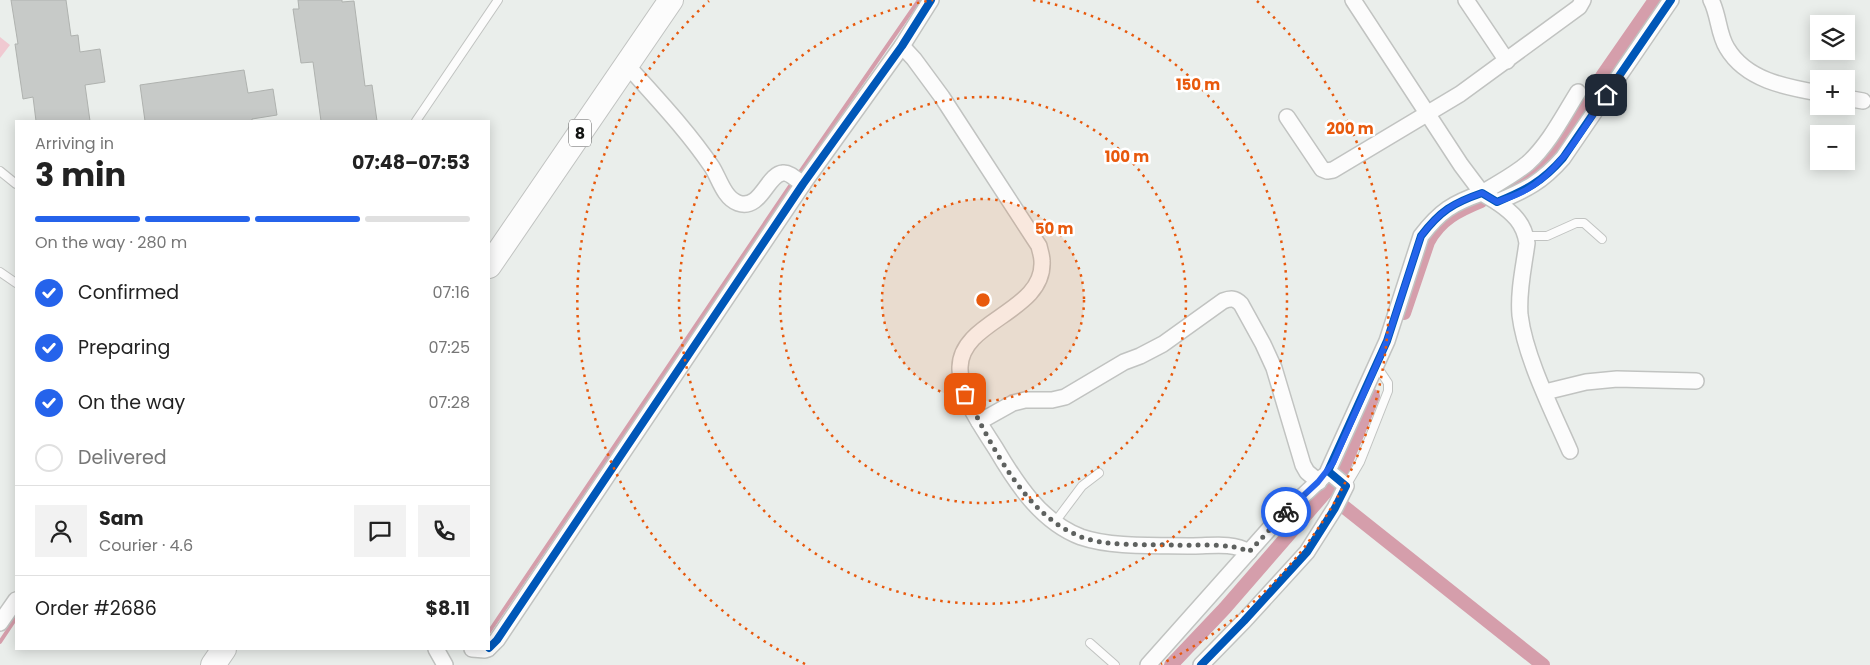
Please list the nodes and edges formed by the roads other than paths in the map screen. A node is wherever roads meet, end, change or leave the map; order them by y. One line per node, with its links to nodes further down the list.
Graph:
1 (498, 0): 18 (lane)
2 (931, 0): 9 (street)
3 (1353, 0): 16 (street)
4 (1466, 0): 10 (street)
5 (1583, 0): 10 (street)
6 (1671, 0): 23 (street)
7 (1711, 0): 12 (street)
8 (667, 2): 11 (main road, 8)
9 (902, 46): 20 (street); 32 (street)
10 (1507, 61): 16 (street)
11 (626, 67): 20 (street); 26 (main road, 8)
12 (1810, 91)
13 (1578, 92): 22 (street)
14 (1855, 100): 15 (street)
15 (1863, 101)
16 (1427, 114): 17 (street); 22 (street)
17 (1287, 118)
18 (417, 120)
19 (0, 171): 21 (lane)
20 (796, 179): 42 (street)
21 (15, 183)
22 (1482, 193): 23 (street); 29 (street)
23 (1497, 202): 24 (street)
24 (1526, 236): 25 (lane); 31 (street)
25 (1602, 239)
26 (490, 265)
27 (0, 272): 28 (lane)
28 (15, 282)
29 (1376, 365): 35 (street); 36 (lane)
30 (1696, 381): 31 (street)
31 (1545, 392): 33 (street)
32 (980, 422): 35 (street); 37 (street)
33 (1570, 451)
34 (1099, 473): 37 (lane)
35 (1323, 477): 36 (street); 38 (street)
36 (1346, 486): 49 (street)
37 (1056, 522): 38 (street)
38 (1249, 552): 48 (street)
39 (15, 601): 40 (street)
40 (0, 623)
41 (1090, 643): 47 (lane)
42 (490, 646)
43 (223, 650): 45 (main road)
44 (437, 650): 46 (street)
45 (213, 665)
46 (445, 665)
47 (1115, 665)
48 (1148, 665)
49 (1201, 665)

